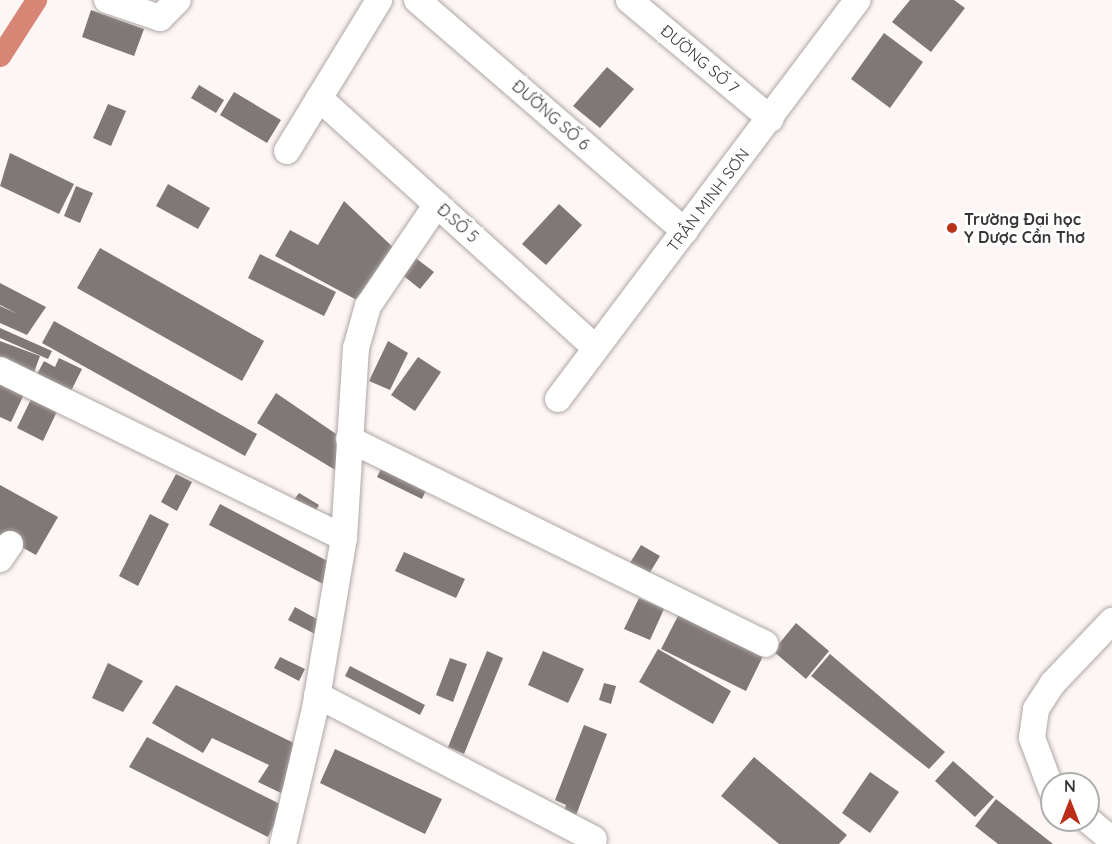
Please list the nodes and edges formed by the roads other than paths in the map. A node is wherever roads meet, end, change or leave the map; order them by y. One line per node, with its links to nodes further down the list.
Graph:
1 (107, 0): 2 (street)
2 (178, 0)
3 (379, 0): 7 (street)
4 (417, 0): 11 (street, ĐƯỜNG SỐ 6)
5 (629, 0): 8 (street, ĐƯỜNG SỐ 7)
6 (855, 1): 8 (street, TRẦN MINH SƠN)
7 (319, 98): 9 (street); 10 (street, Đ.SỐ 5)
8 (771, 119): 11 (street, TRẦN MINH SƠN)
9 (287, 151)
10 (436, 204): 12 (street, Đ.SỐ 5); 15 (street)
11 (685, 231): 12 (street, TRẦN MINH SƠN)
12 (596, 348): 14 (street, TRẦN MINH SƠN)
13 (0, 370): 16 (street)
14 (558, 399)
15 (349, 439): 16 (street); 18 (street)
16 (344, 538): 19 (street)
17 (1112, 621): 20 (street)
18 (765, 644)
19 (317, 695): 22 (street); 24 (street)
20 (1045, 772)
21 (1100, 830): 23 (street)
22 (594, 839)
23 (1112, 840)
24 (283, 844)

